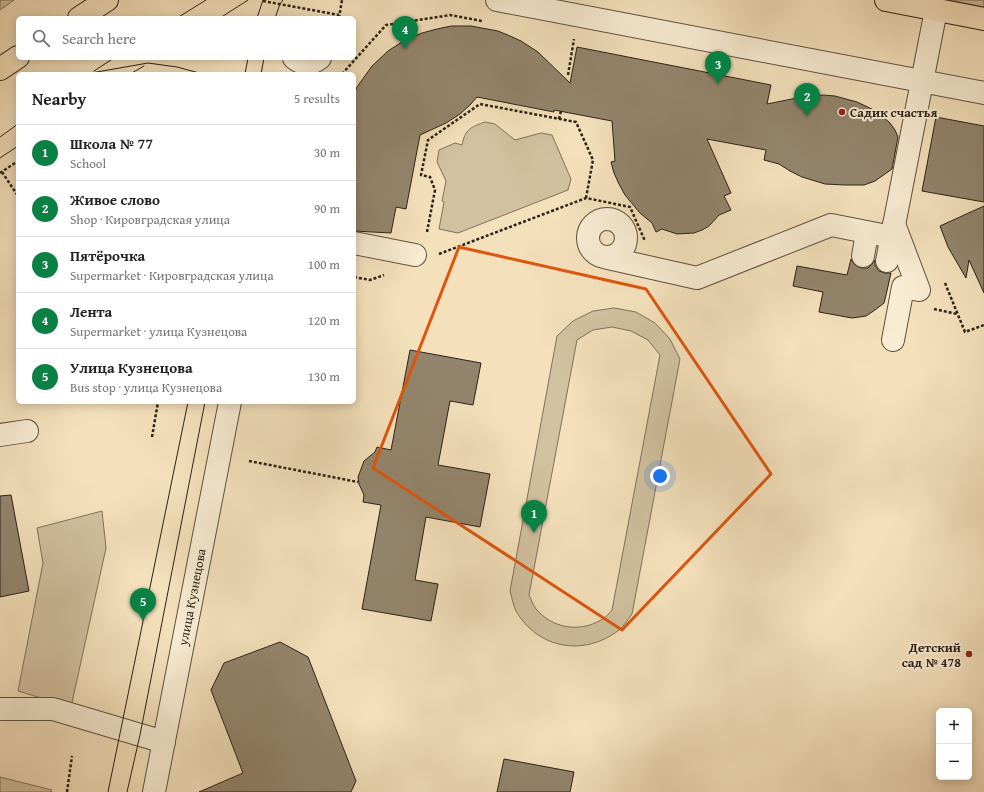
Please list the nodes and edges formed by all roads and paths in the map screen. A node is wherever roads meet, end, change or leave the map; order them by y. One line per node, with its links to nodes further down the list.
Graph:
1 (107, 0): 7 (main road)
2 (342, 0): 9 (path)
3 (497, 0): 23 (street)
4 (886, 0): 6 (main road)
5 (263, 1): 8 (path)
6 (936, 10): 10 (main road); 23 (street)
7 (82, 16)
8 (334, 16)
9 (339, 16)
10 (984, 19)
11 (489, 22): 14 (path)
12 (567, 37): 22 (path)
13 (16, 58): 19 (main road)
14 (356, 58)
15 (292, 60): 20 (street)
16 (296, 60): 17 (street)
17 (318, 60)
18 (355, 60): 21 (path)
19 (0, 69)
20 (290, 72)
21 (344, 72)
22 (568, 75)
23 (922, 81): 24 (street); 31 (street)
24 (984, 93)
25 (561, 111): 26 (path)
26 (559, 119): 30 (path); 32 (path)
27 (16, 162): 28 (path)
28 (1, 172): 29 (path)
29 (16, 193)
30 (586, 198): 35 (path); 37 (path)
31 (893, 230): 33 (street); 40 (street); 45 (street)
32 (427, 232)
33 (867, 233): 38 (street); 39 (street)
34 (356, 243): 36 (street)
35 (646, 244)
36 (415, 255)
37 (436, 255)
38 (863, 256)
39 (608, 258)
40 (887, 261)
41 (385, 275): 42 (path)
42 (356, 277)
43 (943, 278): 44 (path)
44 (984, 325)
45 (893, 340)
46 (158, 404): 50 (path)
47 (230, 404): 54 (street, улица Кузнецова)
48 (27, 430): 49 (street)
49 (0, 435)
50 (152, 437)
51 (249, 460): 52 (path)
52 (358, 482)
53 (0, 709): 54 (street)
54 (164, 742): 57 (street, улица Кузнецова)
55 (72, 756): 56 (path)
56 (67, 792)
57 (154, 792)

